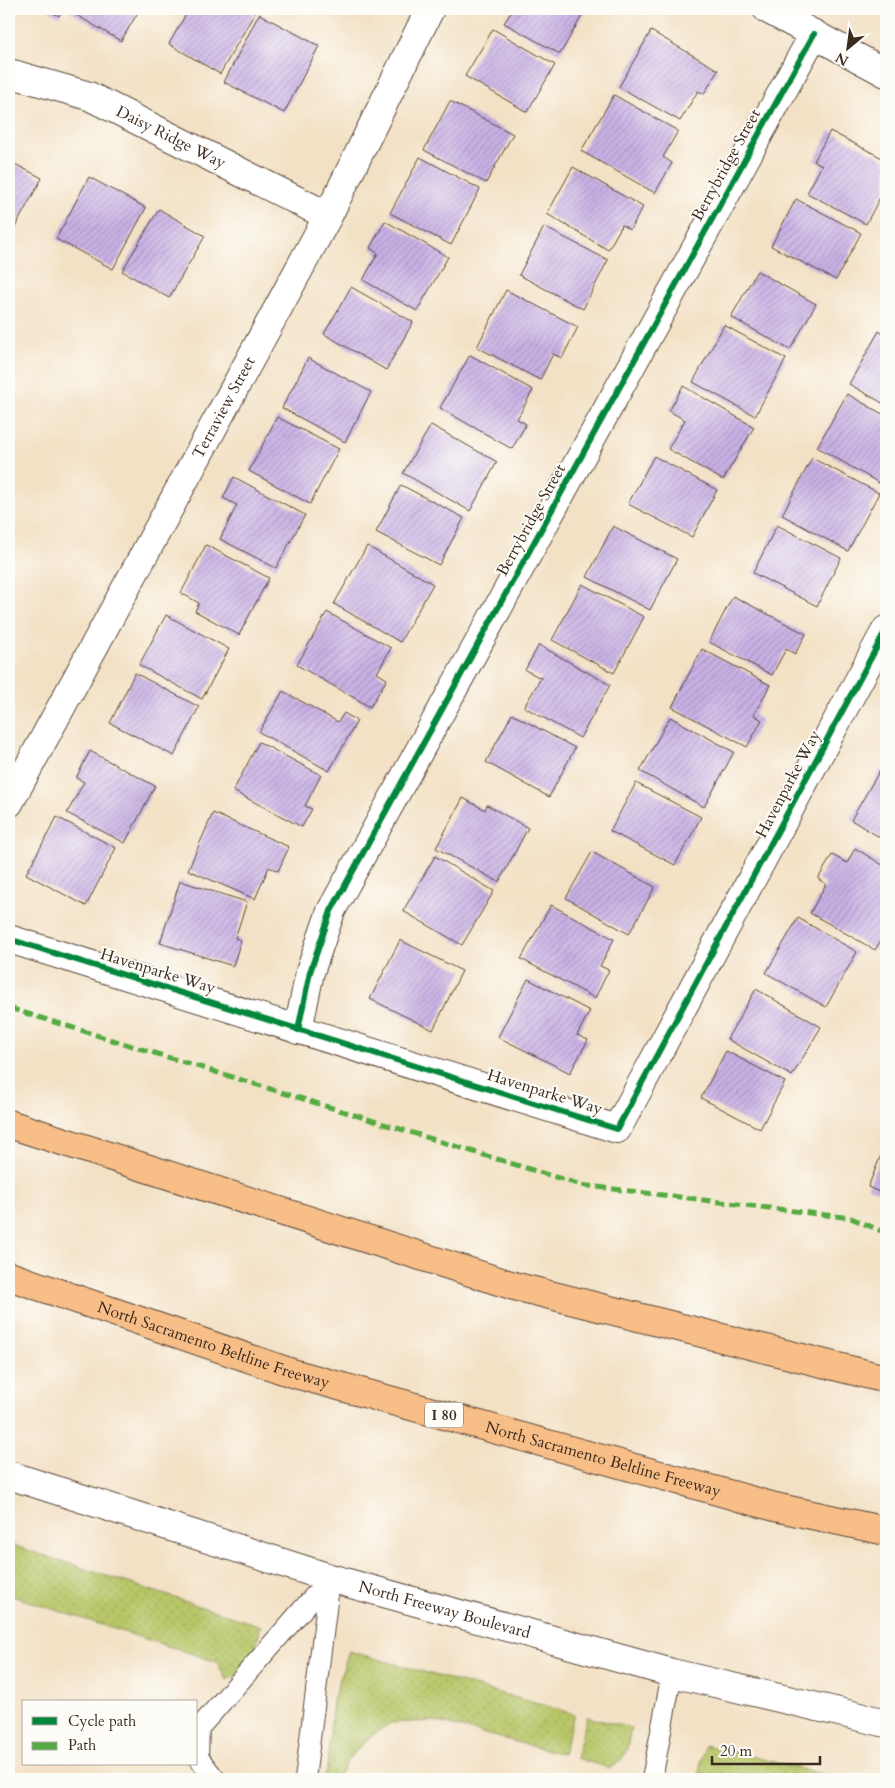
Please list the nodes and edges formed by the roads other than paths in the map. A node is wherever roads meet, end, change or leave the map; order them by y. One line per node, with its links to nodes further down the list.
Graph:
1 (430, 9): 6 (street, Terraview Street)
2 (767, 9): 3 (street)
3 (814, 34): 5 (street); 10 (street, Berrybridge Street)
4 (9, 73): 6 (street, Daisy Ridge Way)
5 (886, 73)
6 (328, 216): 8 (street, Terraview Street)
7 (886, 630): 10 (street, Havenparke Way)
8 (9, 802)
9 (9, 939): 10 (street, Havenparke Way)
10 (298, 1030)
11 (9, 1124): 13 (highway)
12 (9, 1276): 15 (highway, North Sacramento Beltline Freeway / I 80)
13 (886, 1379)
14 (9, 1475): 16 (street, North Freeway Boulevard)
15 (886, 1531)
16 (330, 1578): 17 (street, North Freeway Boulevard); 19 (lane); 20 (lane)
17 (672, 1673): 18 (street, North Freeway Boulevard); 21 (lane)
18 (886, 1723)
19 (215, 1779)
20 (305, 1779)
21 (652, 1779)

